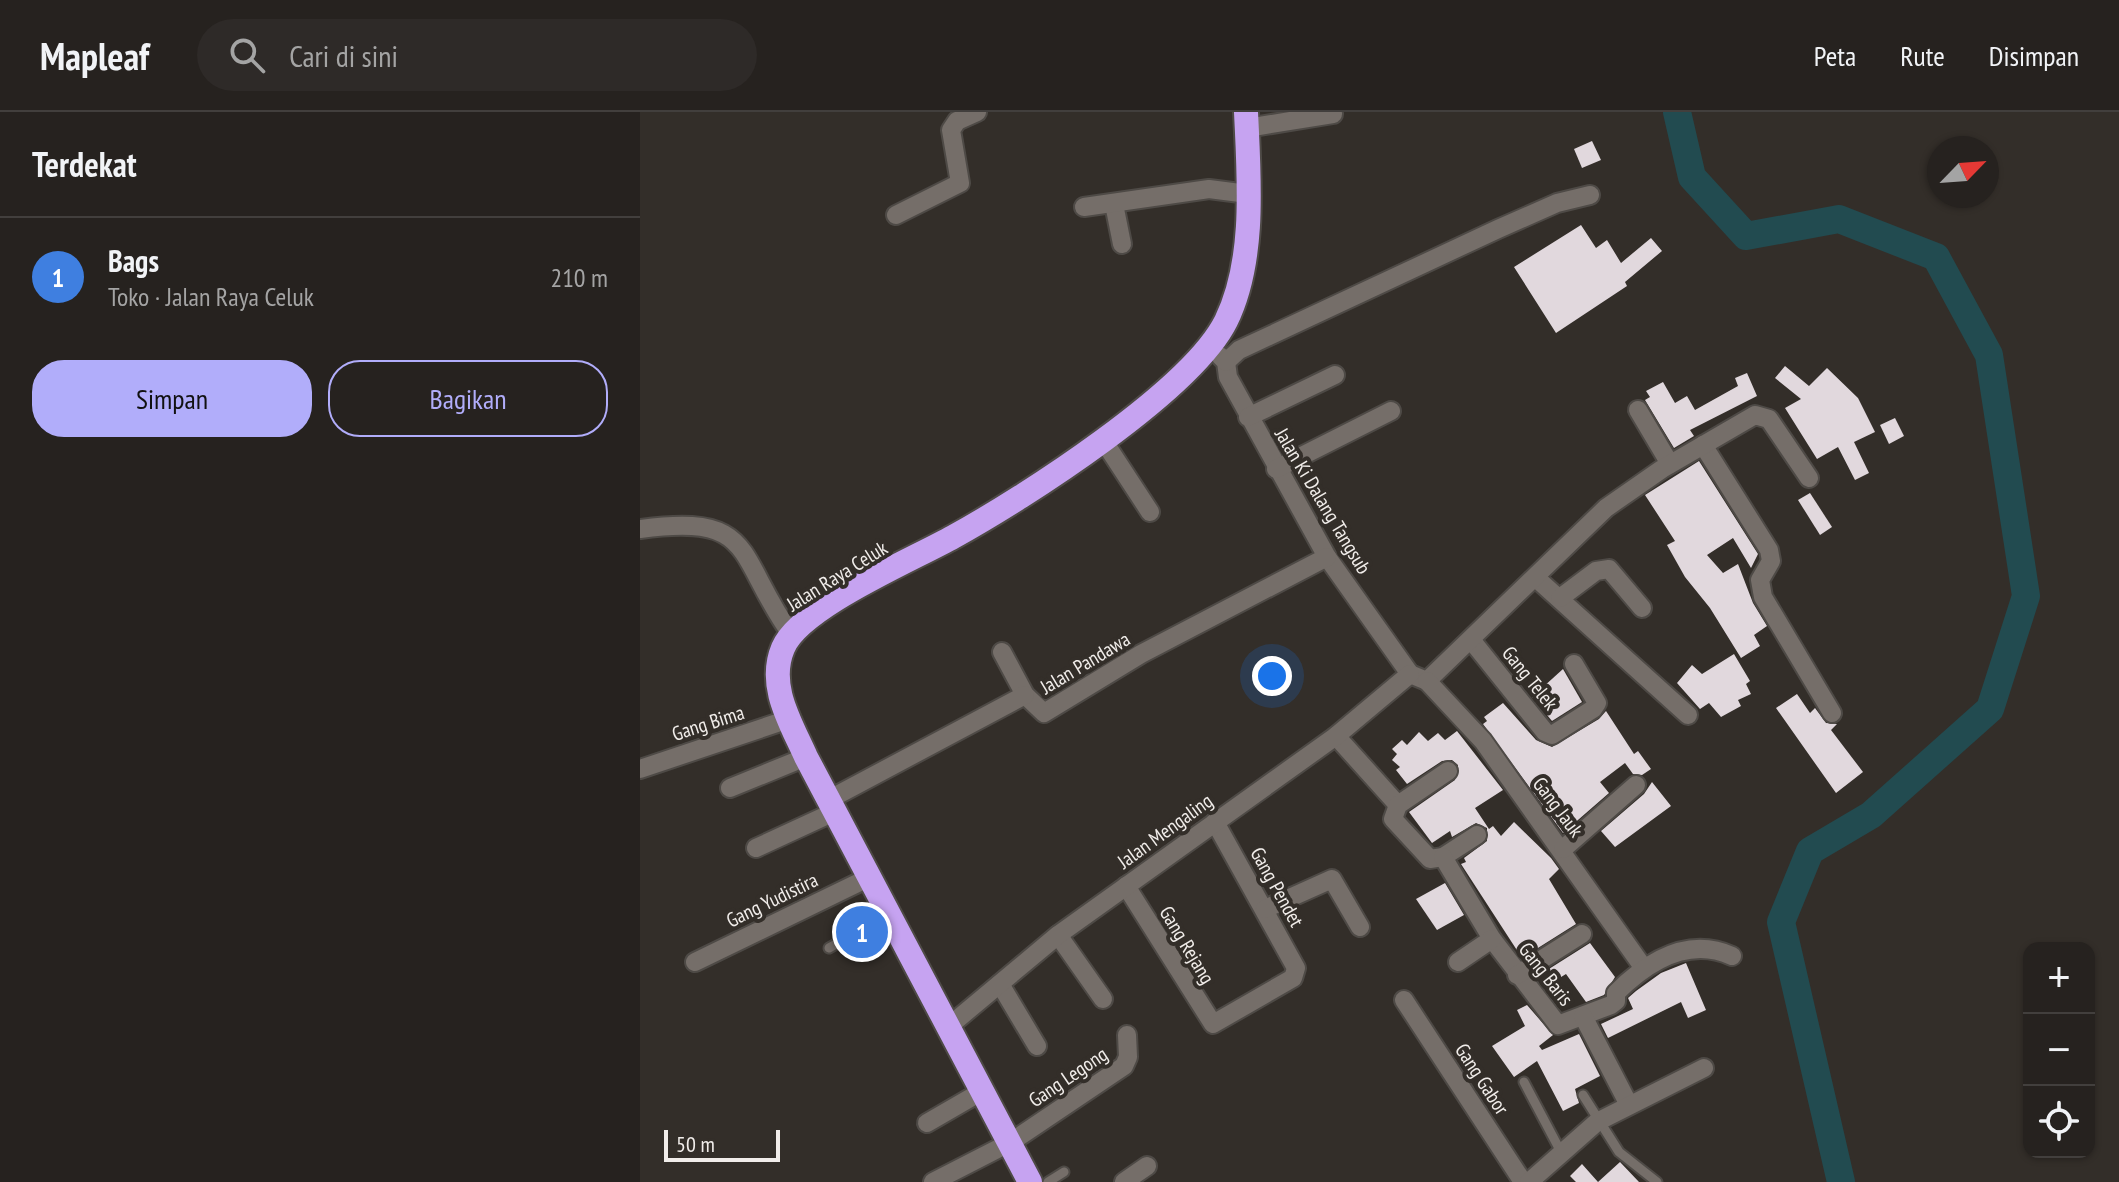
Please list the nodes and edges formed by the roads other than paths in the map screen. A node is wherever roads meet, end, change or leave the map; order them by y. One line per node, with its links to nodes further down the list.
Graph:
1 (977, 112): 8 (street)
2 (1333, 114): 3 (street)
3 (1247, 120): 4 (highway, Jalan Raya Celuk)
4 (1248, 194): 6 (street); 10 (highway, Jalan Raya Celuk)
5 (1590, 195): 10 (street)
6 (1114, 204): 7 (street); 9 (street)
7 (1084, 207)
8 (896, 215)
9 (1122, 244)
10 (1218, 354): 14 (street, Jalan Ki Dalang Tangsub); 15 (highway, Jalan Raya Celuk)
11 (1335, 375): 14 (street)
12 (1638, 410): 17 (street)
13 (1391, 411): 18 (street)
14 (1248, 417): 18 (street, Jalan Ki Dalang Tangsub)
15 (1103, 440): 20 (street); 26 (highway, Jalan Raya Celuk)
16 (1703, 445): 17 (street, Jalan Mengaling); 19 (street, Jalan Mengaling); 32 (street)
17 (1670, 464): 23 (street, Jalan Mengaling)
18 (1276, 469): 22 (street, Jalan Ki Dalang Tangsub)
19 (1809, 478)
20 (1150, 512)
21 (640, 529): 26 (street)
22 (1327, 557): 30 (street, Jalan Ki Dalang Tangsub); 31 (street, Jalan Pandawa)
23 (1536, 578): 24 (street); 27 (street, Jalan Mengaling)
24 (1560, 598): 25 (street); 33 (street)
25 (1642, 608)
26 (791, 634): 34 (highway, Jalan Raya Celuk)
27 (1472, 641): 29 (street, Gang Telek); 30 (street, Jalan Mengaling)
28 (1002, 652): 31 (street)
29 (1574, 664)
30 (1419, 677): 35 (street, Jalan Mengaling); 46 (street, Gang Jauk)
31 (1025, 695): 42 (street, Jalan Pandawa)
32 (1832, 713)
33 (1688, 715)
34 (789, 719): 36 (highway, Jalan Raya Celuk); 37 (street, Gang Bima)
35 (1336, 736): 41 (street); 43 (street, Jalan Mengaling)
36 (806, 757): 40 (street); 42 (highway, Jalan Raya Celuk)
37 (640, 769)
38 (1448, 771): 41 (street)
39 (1636, 785): 46 (street)
40 (730, 788)
41 (1398, 805): 47 (street)
42 (831, 806): 45 (street, Jalan Pandawa); 48 (highway, Jalan Raya Celuk)
43 (1215, 822): 49 (street, Jalan Mengaling); 50 (street, Gang Pendet)
44 (1477, 835): 47 (street)
45 (756, 848)
46 (1563, 849): 60 (street, Gang Jauk)
47 (1443, 857): 55 (street, Gang Baris)
48 (868, 878): 51 (highway, Jalan Raya Celuk); 58 (street, Gang Yudistira)
49 (1126, 886): 54 (street, Jalan Mengaling); 61 (street, Gang Rejang)
50 (1265, 909): 52 (street); 61 (street, Gang Pendet)
51 (882, 918): 56 (lane); 67 (highway, Jalan Raya Celuk)
52 (1360, 927)
53 (1582, 934): 62 (street)
54 (1058, 935): 63 (street, Jalan Mengaling); 64 (street)
55 (1492, 939): 59 (street); 62 (street, Gang Baris)
56 (829, 948)
57 (1732, 956): 60 (street, Gang Baris)
58 (695, 962)
59 (1458, 962)
60 (1643, 967): 66 (street, Gang Baris)
61 (1297, 973)
62 (1517, 975): 66 (street, Gang Baris)
63 (1000, 984): 67 (street, Jalan Mengaling); 69 (street)
64 (1103, 999)
65 (1404, 1000): 85 (street, Gang Gabor)
66 (1583, 1016): 74 (street)
67 (948, 1027): 72 (highway, Jalan Raya Celuk)
68 (1127, 1035): 77 (street, Gang Legong)
69 (1037, 1046)
70 (1704, 1068): 74 (street)
71 (1524, 1082): 78 (lane)
72 (984, 1090): 76 (street); 77 (highway, Jalan Raya Celuk)
73 (1583, 1095): 75 (lane)
74 (1628, 1103): 75 (street)
75 (1597, 1122): 78 (street); 86 (lane)
76 (927, 1123)
77 (1011, 1142): 81 (street); 82 (highway, Jalan Raya Celuk)
78 (1561, 1152): 85 (street)
79 (1147, 1166): 84 (street)
80 (1064, 1172): 83 (lane)
81 (933, 1182)
82 (1030, 1182)
83 (1048, 1182)
84 (1124, 1182)
85 (1526, 1182)
86 (1657, 1182)

